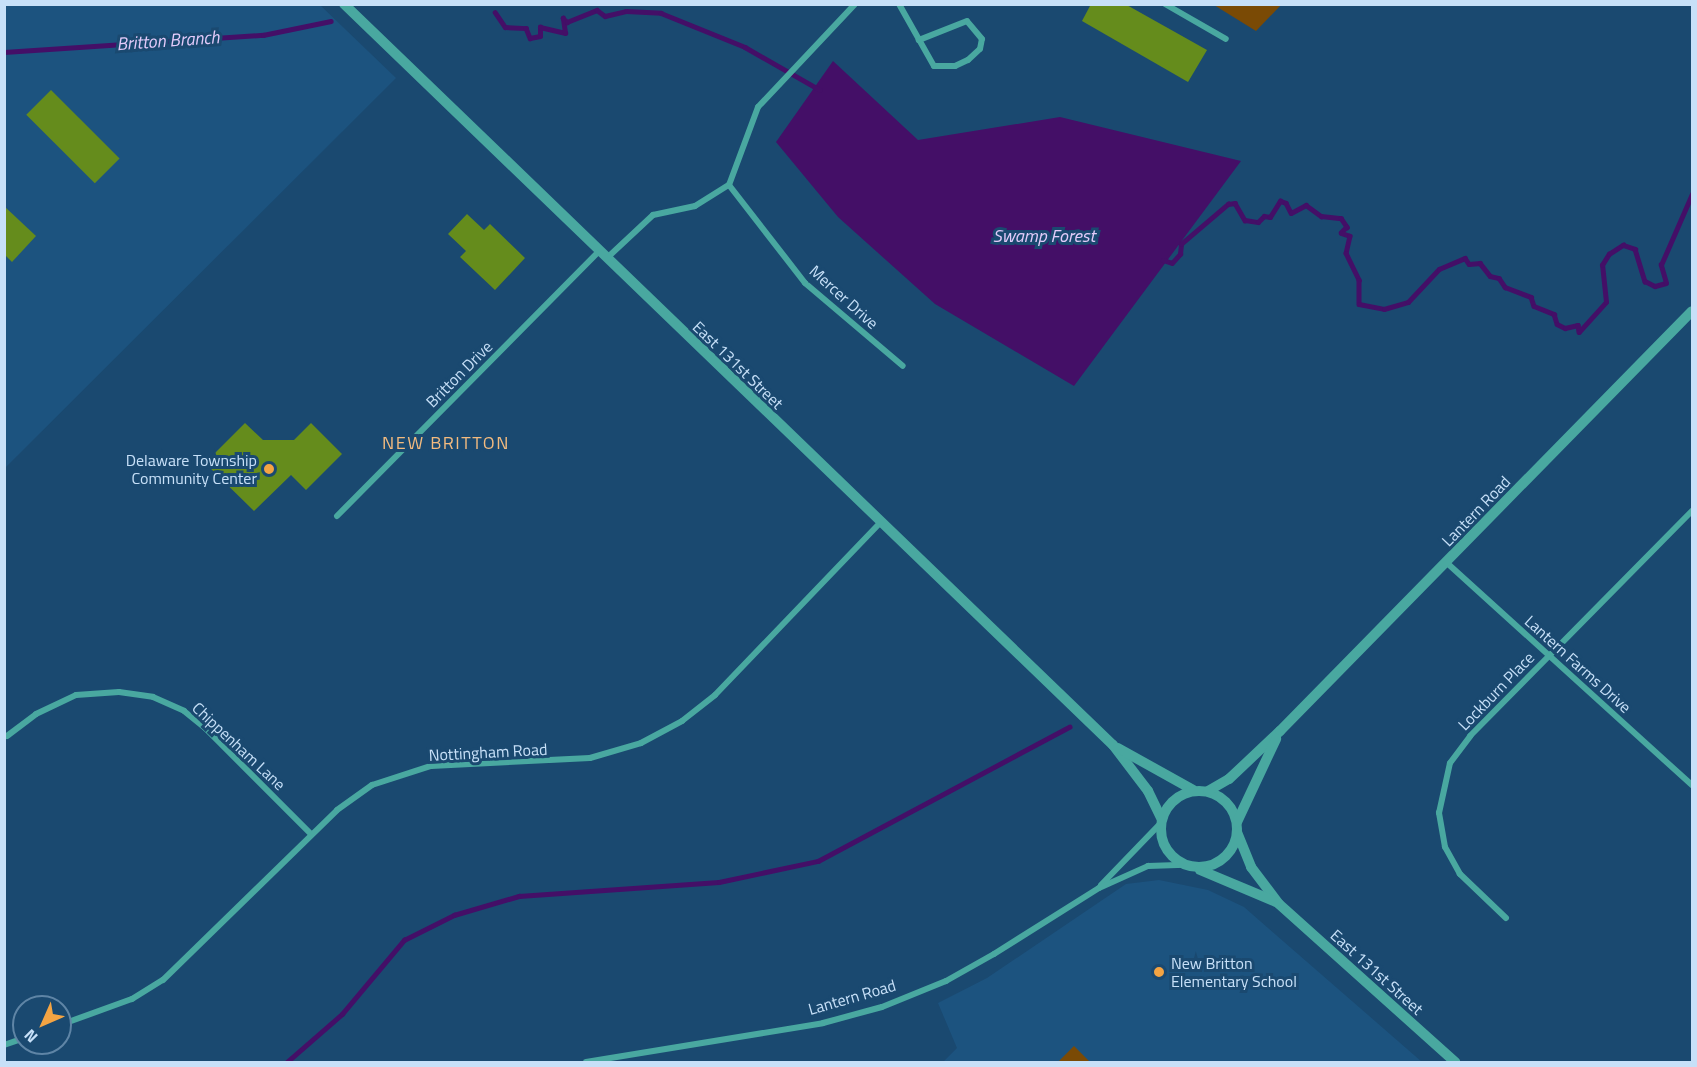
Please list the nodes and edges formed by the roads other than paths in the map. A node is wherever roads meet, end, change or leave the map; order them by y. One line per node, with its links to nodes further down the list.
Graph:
1 (344, 4): 8 (street, East 131st Street)
2 (855, 4): 7 (street)
3 (899, 4): 6 (street)
4 (1166, 4): 5 (street)
5 (1226, 39)
6 (919, 40): 6 (street)
7 (729, 185): 8 (street, Britton Drive); 10 (street, Mercer Drive)
8 (603, 255): 12 (street, Britton Drive); 13 (street, East 131st Street)
9 (1692, 311): 14 (street, Lantern Road)
10 (903, 366)
11 (1692, 511): 15 (street, Lockburn Place)
12 (337, 516)
13 (881, 522): 18 (street, East 131st Street); 24 (street, Nottingham Road)
14 (1446, 563): 15 (street, Lantern Farms Drive); 16 (street, Lantern Road)
15 (1549, 656): 19 (street, Lantern Farms Drive); 28 (street, Lockburn Place)
16 (1280, 731): 21 (street, Lantern Road); 23 (street, Lantern Road)
17 (7, 736): 24 (street, Chippenham Lane)
18 (1113, 745): 20 (street, East 131st Street); 22 (street, East 131st Street)
19 (1692, 785)
20 (1193, 790): 21 (street); 22 (street)
21 (1208, 791): 23 (street)
22 (1160, 821): 25 (street); 26 (street, Lantern Road)
23 (1237, 827): 25 (street); 27 (street, East 131st Street)
24 (311, 834): 29 (street, Nottingham Road)
25 (1189, 866): 26 (street, Lantern Road); 27 (street, East 131st Street)
26 (1099, 888): 30 (street, Lantern Road)
27 (1279, 904): 31 (street, East 131st Street)
28 (1506, 918)
29 (72, 1020)
30 (586, 1062)
31 (1455, 1062)

